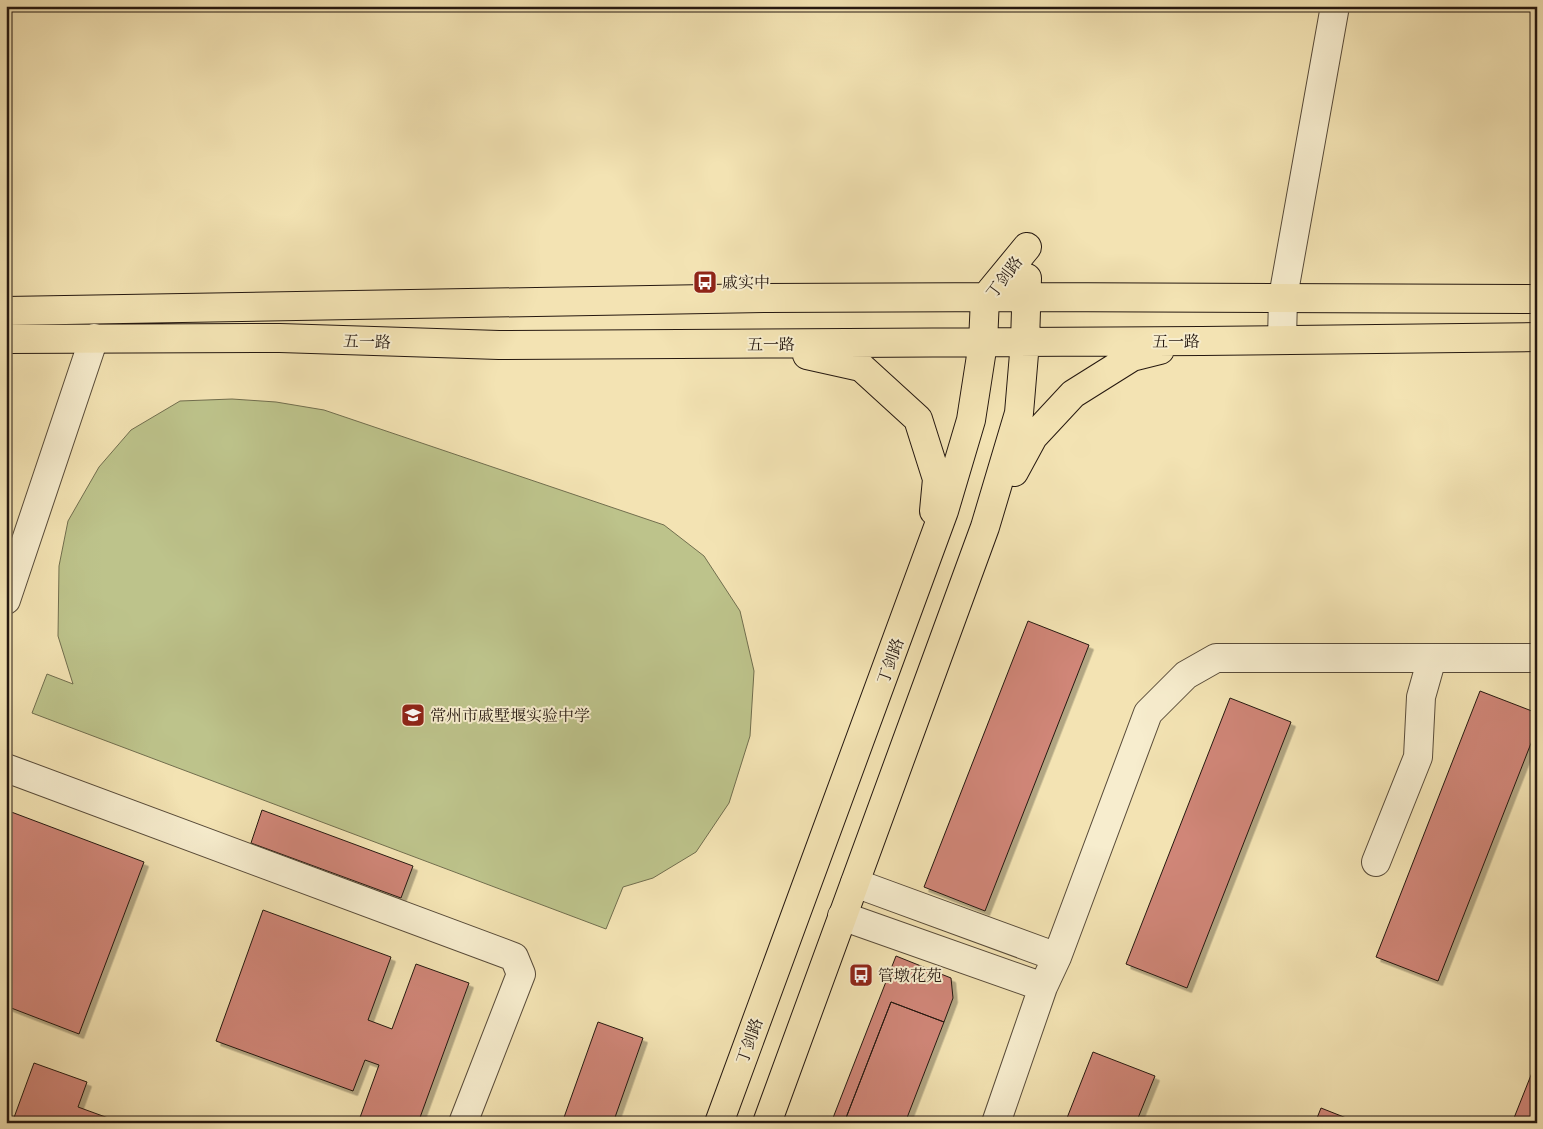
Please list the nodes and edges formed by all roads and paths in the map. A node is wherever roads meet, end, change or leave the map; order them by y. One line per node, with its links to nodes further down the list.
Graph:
1 (1335, 6): 3 (street)
2 (1027, 297): 3 (main road); 4 (main road); 4 (main road, 丁剑路); 12 (main road, 丁剑路)
3 (1283, 297): 5 (main road); 10 (street)
4 (985, 298): 6 (main road); 13 (main road, 丁剑路)
5 (1537, 299)
6 (6, 311)
7 (1537, 337): 10 (main road, 五一路)
8 (6, 338): 9 (main road, 五一路)
9 (94, 338): 14 (main road, 五一路); 17 (street)
10 (1282, 340): 11 (main road, 五一路)
11 (1202, 341): 12 (main road, 五一路); 15 (main road)
12 (1025, 342): 13 (main road, 五一路); 15 (main road, 丁剑路)
13 (983, 343): 14 (main road, 五一路); 16 (main road, 丁剑路)
14 (760, 344): 16 (main road)
15 (985, 527): 22 (main road, 丁剑路)
16 (930, 554): 27 (main road, 丁剑路)
17 (6, 600)
18 (1432, 658): 19 (street); 21 (street); 24 (street)
19 (1537, 658)
20 (6, 768): 26 (street)
21 (1376, 862)
22 (855, 883): 23 (main road, 丁剑路); 24 (street)
23 (842, 916): 25 (street); 28 (main road, 丁剑路)
24 (1057, 957): 25 (street)
25 (1043, 987): 29 (street)
26 (463, 1123)
27 (719, 1123)
28 (767, 1123)
29 (996, 1123)

